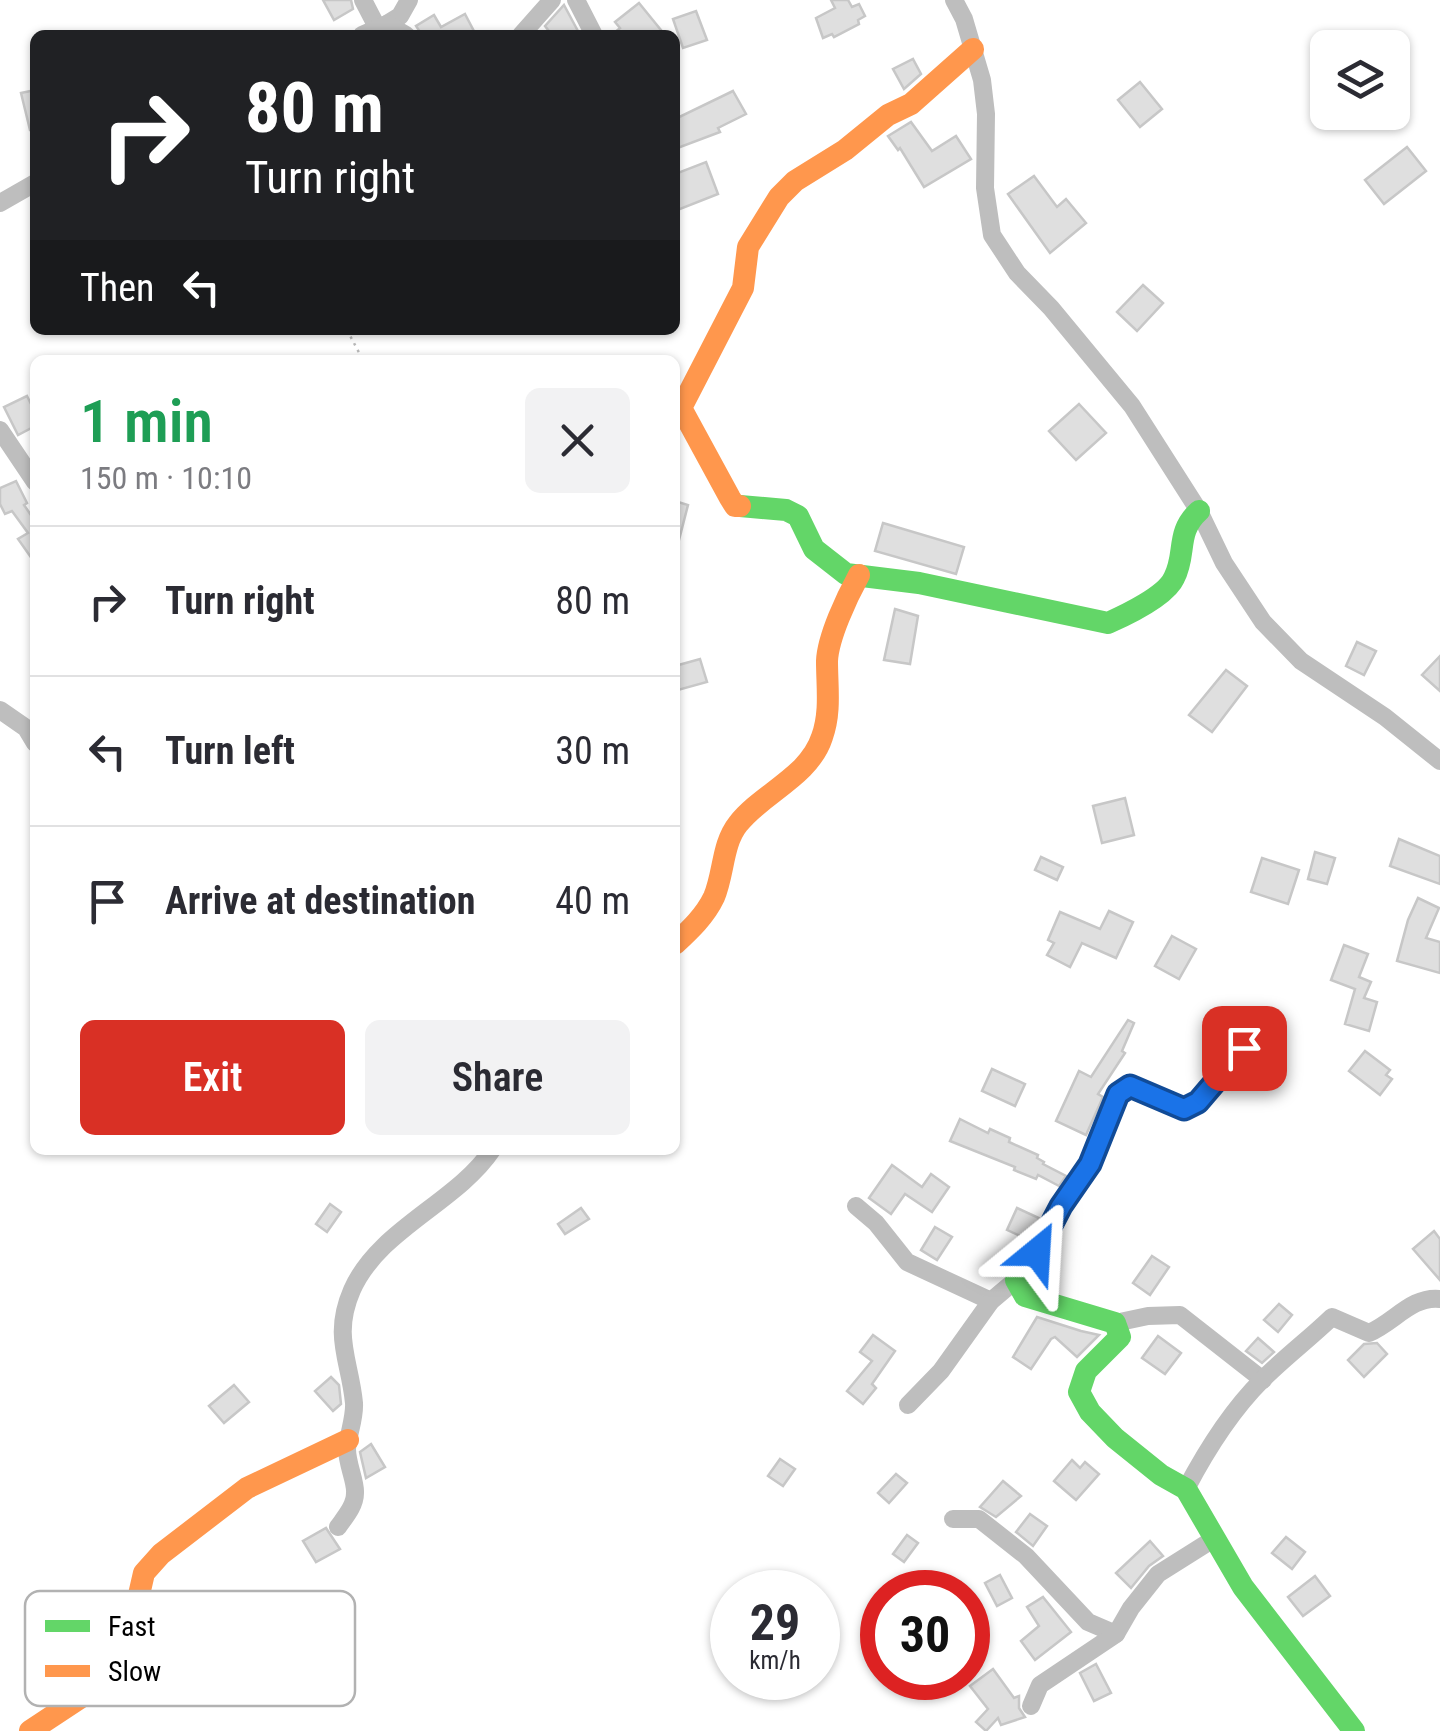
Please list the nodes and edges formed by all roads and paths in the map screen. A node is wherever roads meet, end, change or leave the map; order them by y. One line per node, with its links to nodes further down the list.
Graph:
1 (363, 0): 6 (street)
2 (409, 0): 6 (street)
3 (552, 0): 7 (street)
4 (576, 0): 8 (street)
5 (954, 0): 9 (street)
6 (375, 29)
7 (525, 30)
8 (591, 30)
9 (973, 49): 14 (street); 15 (street)
10 (30, 186): 11 (street)
11 (0, 203)
12 (0, 430): 13 (street)
13 (30, 475)
14 (1200, 511): 15 (street); 18 (street)
15 (859, 575): 19 (street)
16 (0, 710): 17 (street)
17 (30, 734)
18 (1440, 761)
19 (680, 939)
20 (1244, 1048): 23 (street)
21 (489, 1155): 29 (street)
22 (856, 1206): 25 (street)
23 (1016, 1280): 25 (street); 26 (street)
24 (1440, 1299): 27 (street)
25 (991, 1301): 28 (street)
26 (1115, 1324): 27 (street); 30 (street)
27 (1263, 1380): 30 (street)
28 (908, 1405)
29 (348, 1440): 32 (street); 34 (street)
30 (1186, 1489): 33 (street)
31 (953, 1519): 35 (street)
32 (338, 1527)
33 (1212, 1540): 35 (street); 39 (street)
34 (140, 1591)
35 (1116, 1634): 37 (street)
36 (68, 1706): 38 (street)
37 (1031, 1706)
38 (30, 1731)
39 (1354, 1731)

